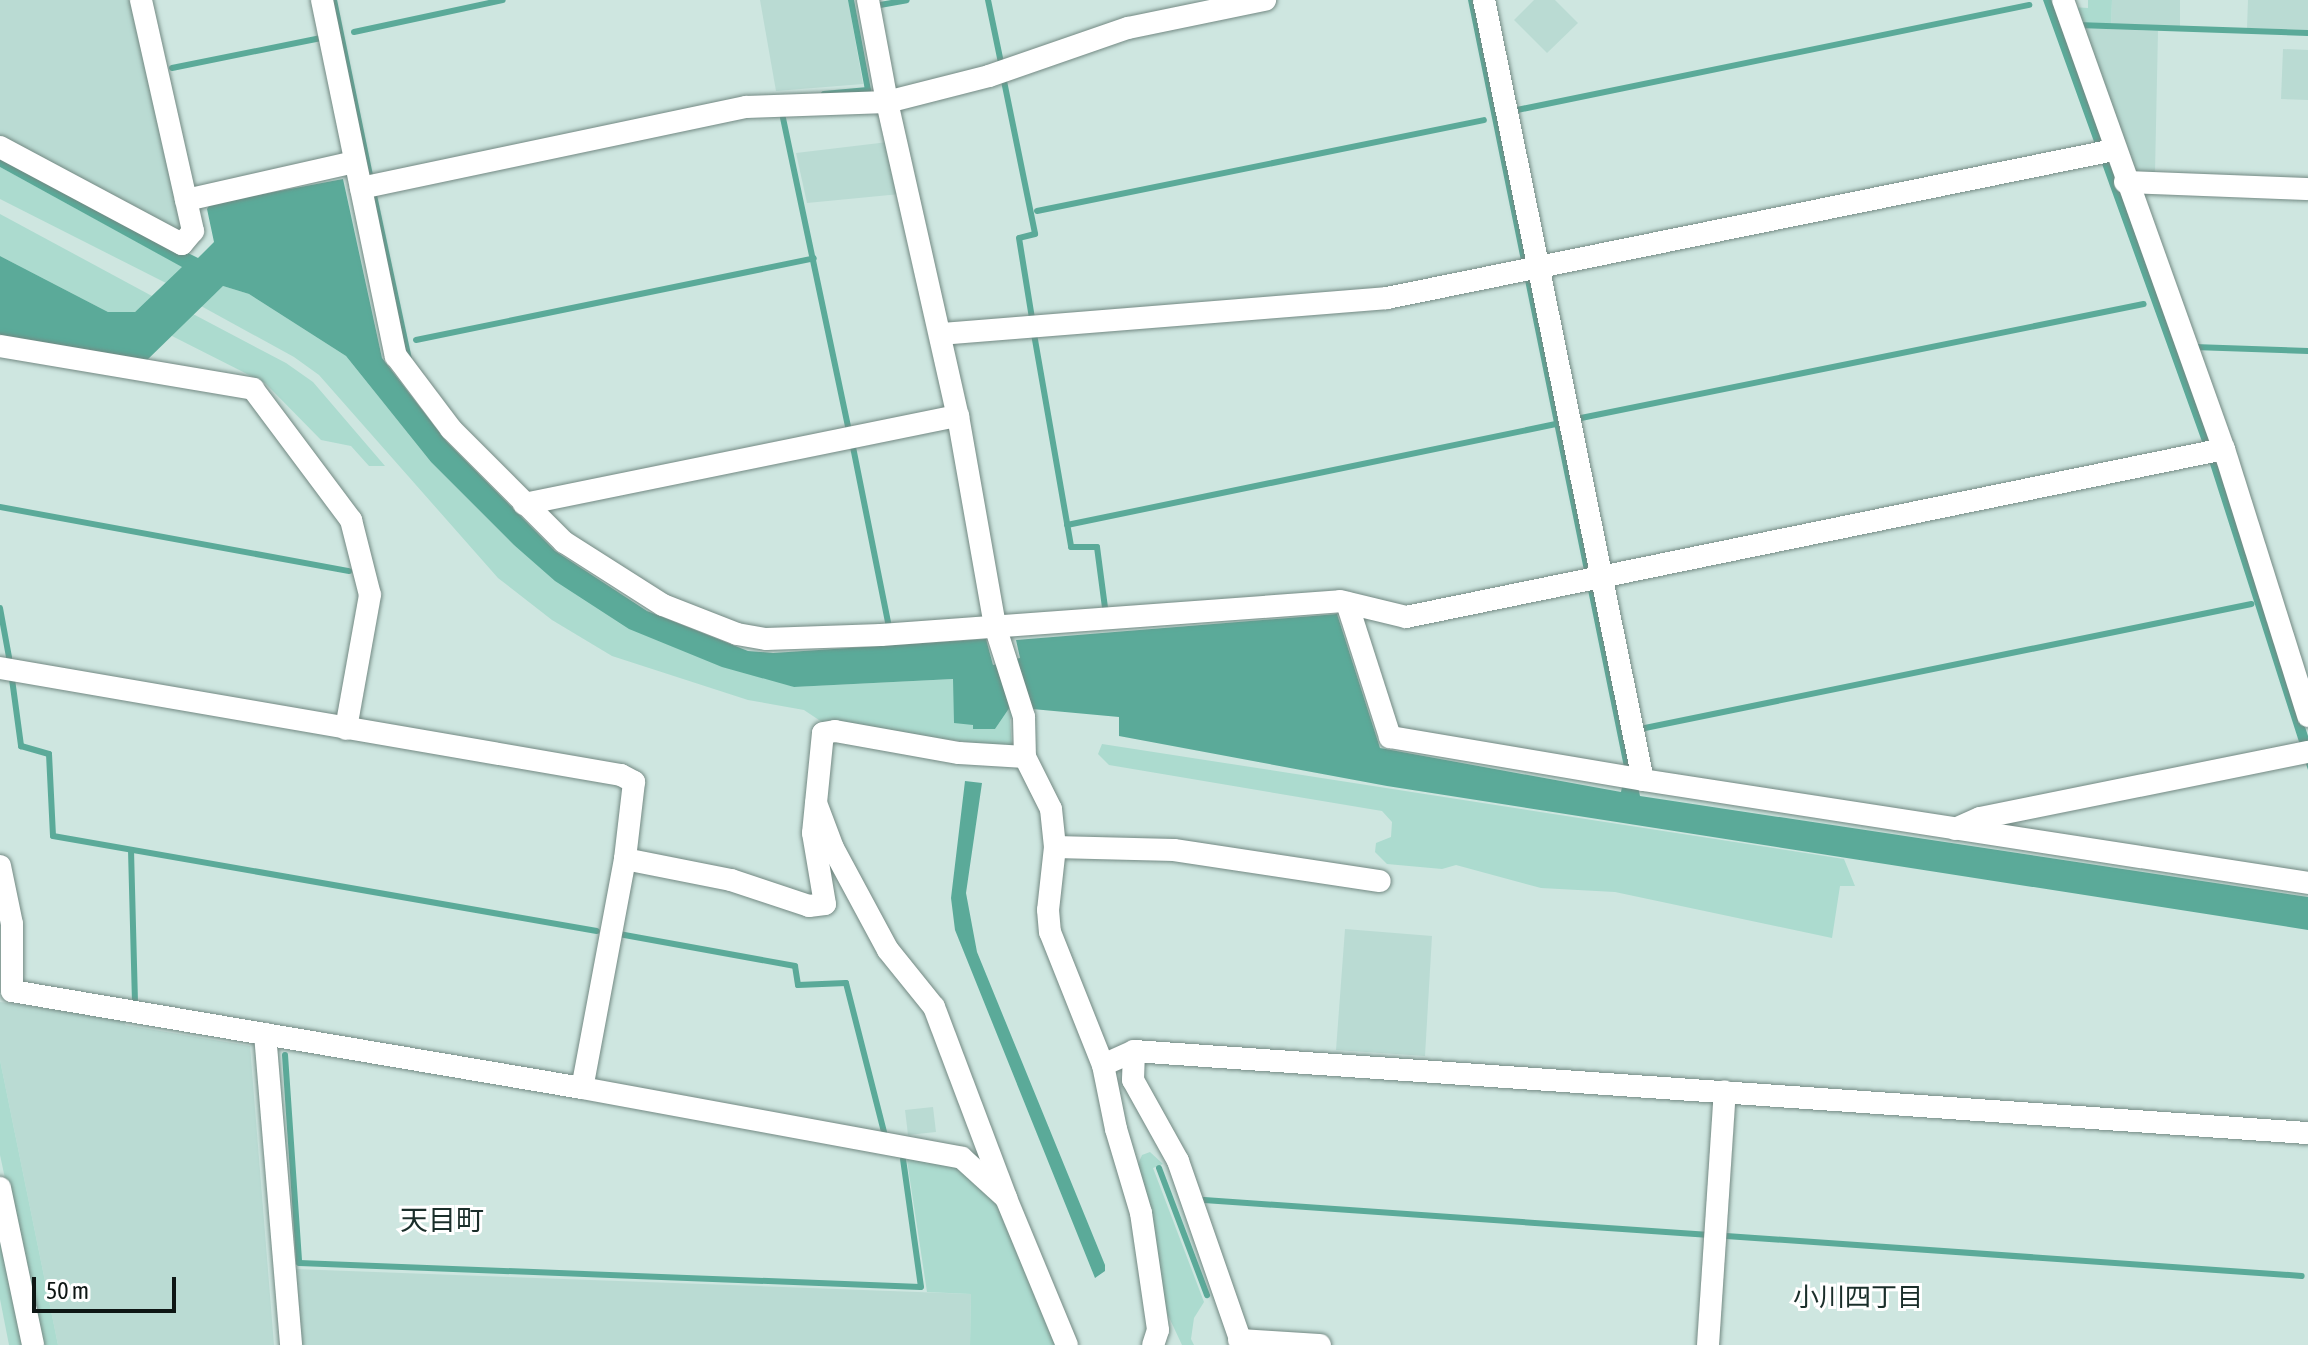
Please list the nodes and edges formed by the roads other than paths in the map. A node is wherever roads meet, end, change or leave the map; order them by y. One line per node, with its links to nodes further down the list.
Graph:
1 (141, 0): 14 (street)
2 (322, 0): 10 (street)
3 (868, 0): 7 (street)
4 (1265, 0): 7 (street)
5 (1484, 0): 15 (street)
6 (2063, 0): 9 (street)
7 (887, 102): 12 (street); 16 (street)
8 (0, 147): 14 (street)
9 (2105, 152): 11 (street); 15 (street)
10 (355, 162): 12 (street); 14 (street)
11 (2125, 182): 13 (street); 19 (street)
12 (361, 188): 20 (street)
13 (2308, 189)
14 (186, 200)
15 (1530, 268): 16 (street); 21 (street)
16 (941, 334): 18 (street)
17 (0, 346): 26 (street)
18 (958, 416): 20 (street); 23 (street)
19 (2213, 452): 21 (street); 25 (street)
20 (524, 504): 23 (street)
21 (1602, 577): 22 (street); 29 (street)
22 (1347, 603): 23 (street); 29 (street)
23 (995, 626): 28 (street)
24 (0, 668): 26 (street)
25 (2308, 716)
26 (346, 729): 33 (street)
27 (2304, 753): 31 (street)
28 (1025, 757): 30 (street); 32 (street)
29 (1643, 780): 31 (street)
30 (816, 803): 33 (street); 44 (street)
31 (1955, 829): 36 (street)
32 (1055, 847): 35 (street); 39 (street)
33 (625, 859): 40 (street)
34 (0, 866): 37 (street)
35 (1380, 881)
36 (2308, 883)
37 (265, 1034): 40 (street); 48 (street)
38 (1134, 1051): 39 (street); 41 (street); 46 (street)
39 (1103, 1065): 45 (street)
40 (582, 1088): 44 (street)
41 (1725, 1092): 42 (street); 51 (street)
42 (2308, 1133)
43 (0, 1188): 47 (street)
44 (1006, 1198): 49 (street)
45 (1161, 1340)
46 (1240, 1342): 50 (street)
47 (33, 1345)
48 (291, 1345)
49 (1067, 1345)
50 (1320, 1345)
51 (1708, 1345)

